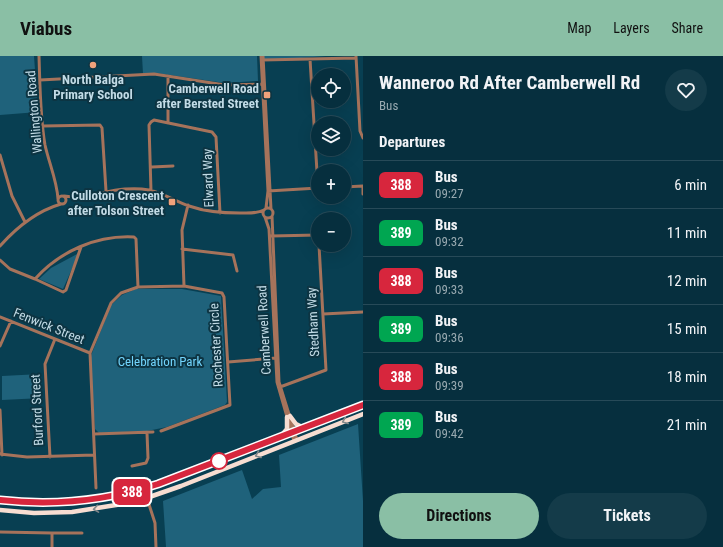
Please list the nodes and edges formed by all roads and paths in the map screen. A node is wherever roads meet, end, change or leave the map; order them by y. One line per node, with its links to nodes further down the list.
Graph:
1 (39, 56): 7 (street, Wallington Road)
2 (262, 56): 5 (street)
3 (356, 57): 4 (street); 11 (street)
4 (310, 59): 5 (street); 13 (street)
5 (262, 60): 8 (street)
6 (168, 76): 7 (street); 8 (street); 9 (street)
7 (40, 80): 10 (street, Wallington Road)
8 (263, 84): 22 (street)
9 (168, 123): 15 (street, Elward Way); 33 (street, Elward Way)
10 (43, 126): 18 (street, Wallington Road); 20 (street)
11 (363, 138)
12 (0, 156): 37 (street)
13 (317, 164)
14 (173, 166): 15 (street)
15 (152, 167): 21 (street, Elward Way)
16 (363, 186): 17 (street); 23 (street)
17 (351, 187)
18 (57, 188): 24 (street, Wallington Road); 26 (street, Wallington Road)
19 (311, 188): 22 (street)
20 (106, 191): 21 (street); 25 (street)
21 (151, 191): 29 (street)
22 (269, 191): 31 (street); 32 (street)
23 (363, 194)
24 (63, 196): 25 (street); 26 (street); 27 (street, Wallington Road)
25 (71, 198): 27 (street)
26 (58, 200): 28 (street); 30 (street)
27 (66, 202): 28 (street)
28 (61, 204): 30 (street)
29 (188, 205): 33 (street); 42 (street)
30 (52, 206): 37 (street)
31 (265, 209): 32 (street); 34 (street); 36 (street, Camberwell Road)
32 (271, 209): 35 (street, Camberwell Road)
33 (220, 213): 34 (street)
34 (254, 213): 36 (street)
35 (272, 216): 36 (street); 38 (street, Camberwell Road)
36 (265, 217): 38 (street, Camberwell Road)
37 (25, 222): 40 (street)
38 (271, 236): 39 (street); 56 (street, Camberwell Road)
39 (311, 236)
40 (0, 246)
41 (81, 247): 46 (street); 46 (street); 48 (street)
42 (182, 249): 45 (street); 47 (street)
43 (320, 252): 50 (street, Stedham Way)
44 (0, 260): 46 (street)
45 (237, 271)
46 (34, 279)
47 (184, 286): 48 (street, Rochester Circle); 57 (street, Rochester Circle)
48 (138, 287): 55 (street, Rochester Circle)
49 (363, 312): 50 (street)
50 (323, 314): 58 (street, Stedham Way)
51 (0, 317): 52 (street, Fenwick Street)
52 (11, 321): 53 (street, Fenwick Street); 54 (street)
53 (55, 339): 55 (street, Fenwick Street); 73 (street, Burford Street)
54 (0, 346)
55 (90, 353): 68 (street, Rochester Circle)
56 (277, 358): 57 (street); 58 (street, Camberwell Road)
57 (228, 362): 64 (street, Rochester Circle)
58 (279, 387): 62 (street, Camberwell Road)
59 (363, 405): 63 (highway)
60 (0, 410): 71 (street)
61 (363, 414): 70 (highway, one-way to 70)
62 (288, 416): 63 (highway); 67 (street, Camberwell Road); 69 (highway)
63 (304, 428): 67 (highway)
64 (161, 431)
65 (147, 432): 66 (street); 68 (street); 74 (street)
66 (153, 432)
67 (293, 432): 69 (highway); 70 (street, Camberwell Road)
68 (94, 434): 72 (street, Rochester Circle)
69 (280, 437): 76 (highway)
70 (296, 440): 77 (highway, one-way to 77)
71 (1, 454): 73 (street)
72 (94, 455): 73 (street); 75 (street, Rochester Circle)
73 (50, 457)
74 (132, 466)
75 (96, 488)
76 (144, 489): 77 (street); 78 (highway)
77 (148, 498): 79 (highway, one-way to 79); 84 (street)
78 (0, 500)
79 (0, 510)
80 (0, 532): 81 (street)
81 (52, 533): 82 (street); 83 (street)
82 (82, 533)
83 (52, 547)
84 (155, 547)

